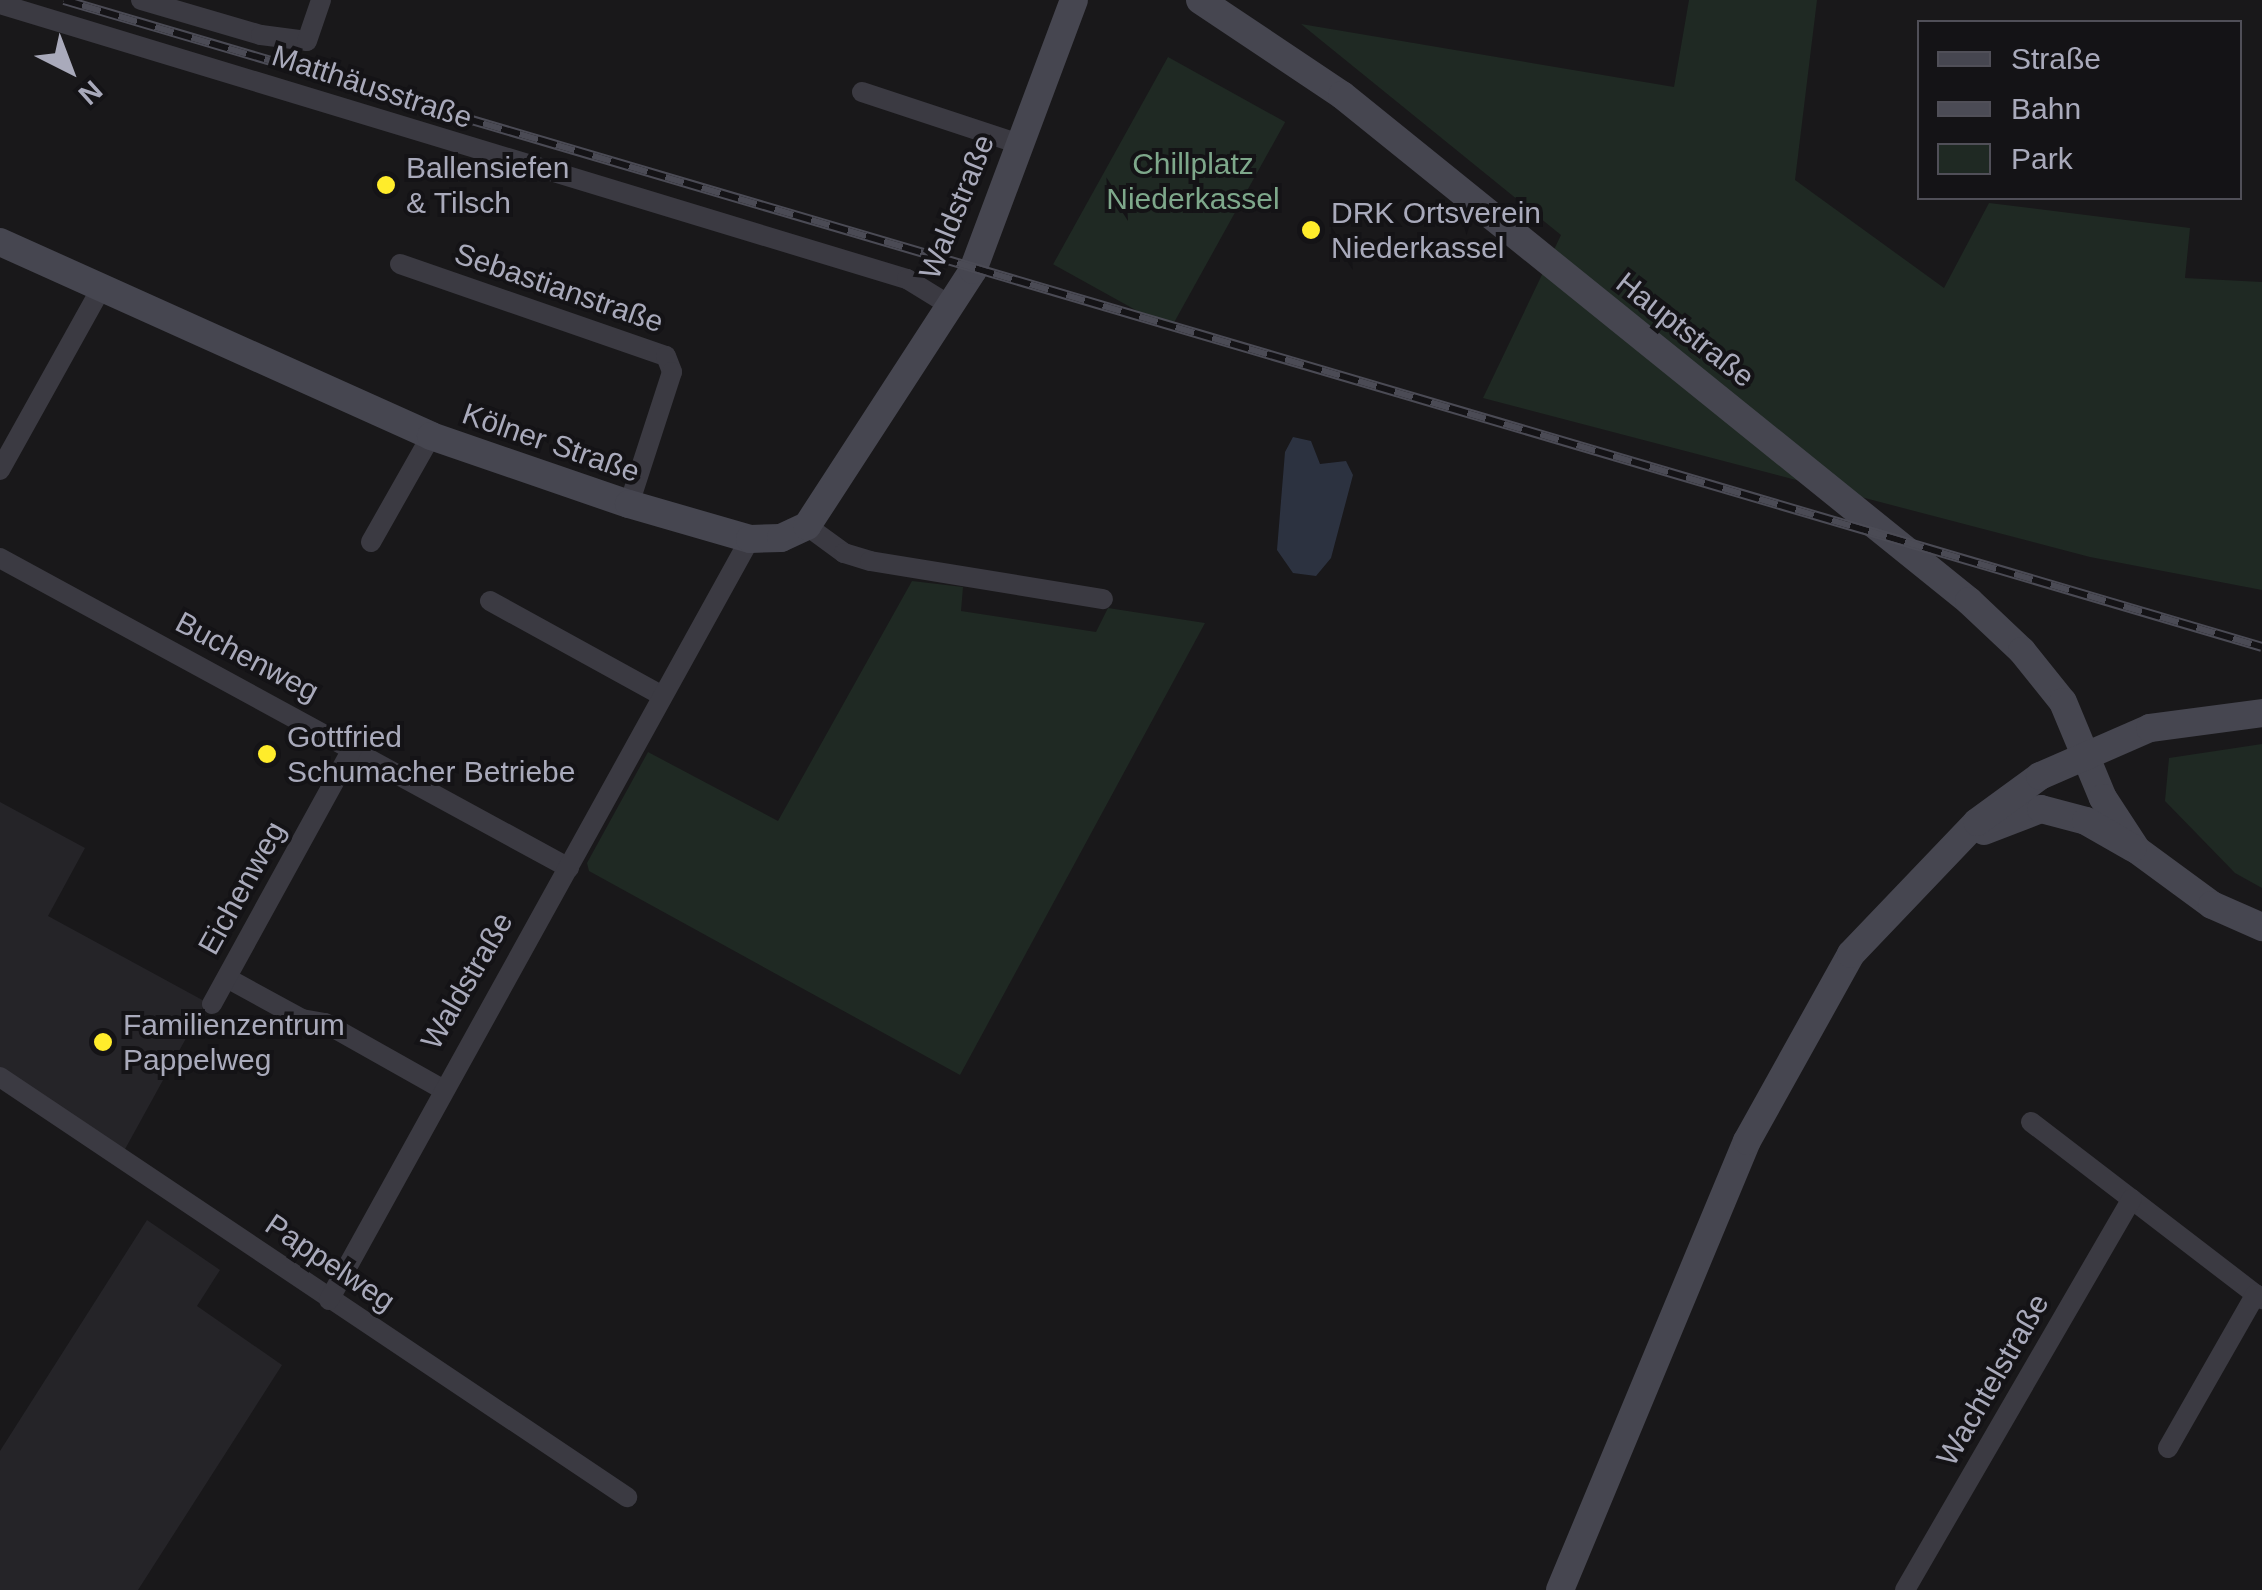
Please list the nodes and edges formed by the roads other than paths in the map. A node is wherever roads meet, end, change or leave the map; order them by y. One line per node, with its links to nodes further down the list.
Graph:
1 (140, 0): 2 (street)
2 (321, 0)
3 (1074, 0): 7 (street, Waldstraße)
4 (1200, 0): 24 (street, Hauptstraße)
5 (0, 4): 11 (street, Matthäusstraße)
6 (862, 92): 7 (street)
7 (1018, 144): 11 (street, Waldstraße)
8 (0, 242): 10 (street, Kölner Straße)
9 (400, 264): 14 (street, Sebastianstraße)
10 (102, 287): 12 (street, Kölner Straße); 13 (street)
11 (951, 306): 15 (street, Waldstraße)
12 (431, 436): 14 (street, Kölner Straße); 17 (street)
13 (0, 470)
14 (629, 504): 16 (street, Kölner Straße)
15 (807, 526): 16 (street, Kölner Straße); 19 (street)
16 (750, 539): 21 (street, Waldstraße)
17 (371, 542)
18 (0, 558): 23 (street, Buchenweg)
19 (1103, 599)
20 (490, 601): 21 (street)
21 (663, 696): 27 (street, Waldstraße)
22 (2262, 713): 24 (street)
23 (352, 748): 27 (street, Buchenweg); 29 (street, Eichenweg)
24 (2084, 754): 25 (street); 26 (street, Hauptstraße)
25 (1948, 850): 26 (street); 39 (street)
26 (2137, 850): 28 (street)
27 (569, 868): 32 (street, Waldstraße)
28 (2262, 926)
29 (227, 978): 30 (street, Eichenweg); 32 (street)
30 (212, 1004)
31 (0, 1077): 36 (street, Pappelweg)
32 (442, 1089): 36 (street, Waldstraße)
33 (2030, 1122): 34 (street)
34 (2132, 1199): 35 (street); 40 (street, Wachtelstraße)
35 (2259, 1296): 37 (street)
36 (329, 1300): 38 (street, Pappelweg)
37 (2168, 1448)
38 (627, 1497)
39 (1560, 1590)
40 (1905, 1590)

